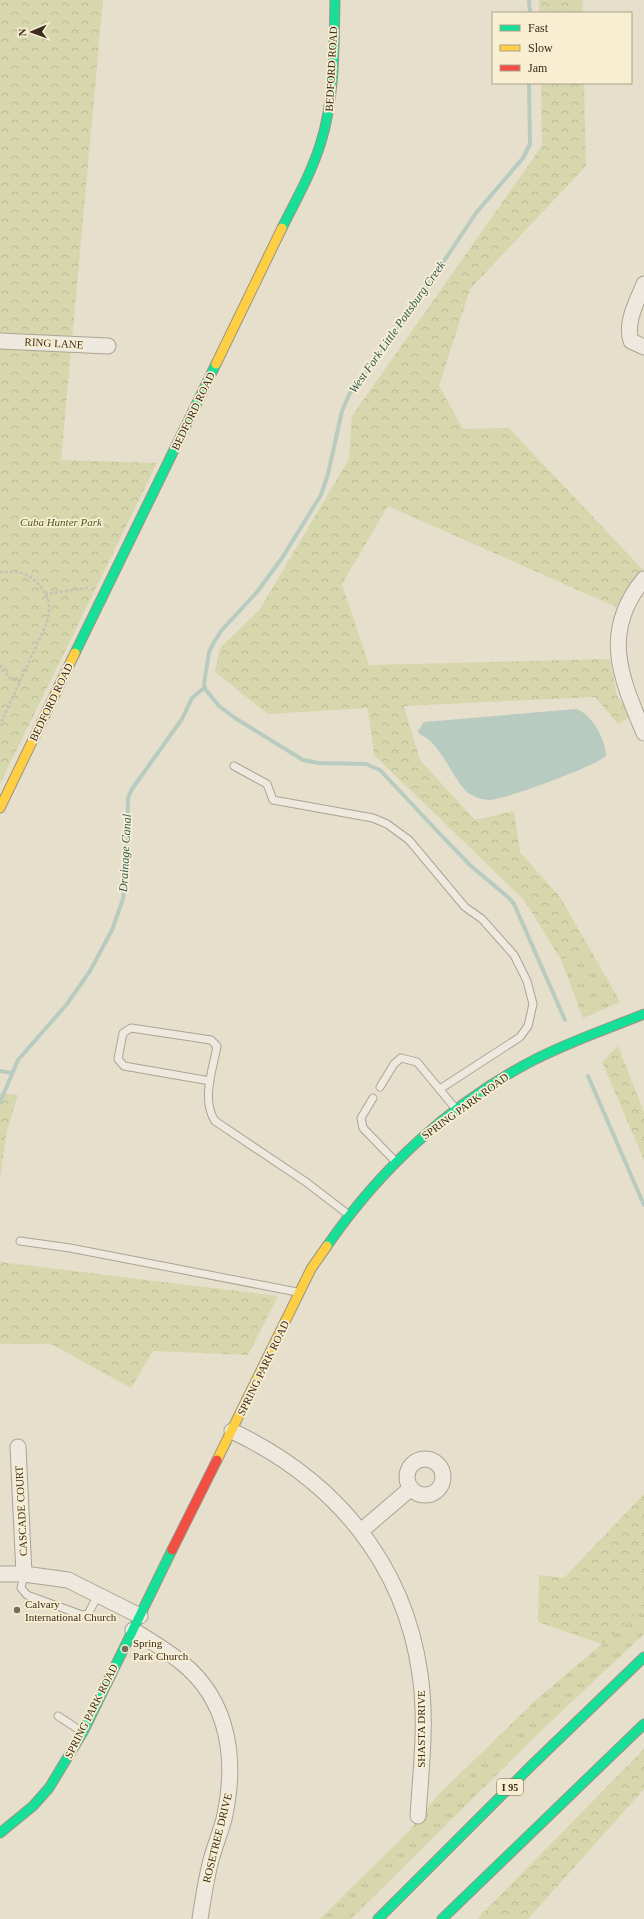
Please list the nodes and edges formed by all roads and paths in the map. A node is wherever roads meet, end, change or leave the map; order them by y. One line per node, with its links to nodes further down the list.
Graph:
1 (335, 0): 15 (main road, BEDFORD ROAD)
2 (644, 284): 4 (street)
3 (0, 340): 5 (street, RING LANE)
4 (637, 344)
5 (108, 346)
6 (0, 572): 9 (path)
7 (644, 579): 13 (street)
8 (90, 587): 9 (path)
9 (45, 594): 11 (path)
10 (0, 665): 11 (path)
11 (20, 682): 12 (path)
12 (0, 725)
13 (644, 733)
14 (234, 766): 19 (lane)
15 (0, 808)
16 (644, 1014): 21 (main road, SPRING PARK ROAD)
17 (210, 1082): 17 (lane); 23 (lane)
18 (380, 1087): 19 (lane)
19 (440, 1089): 21 (lane)
20 (374, 1098): 22 (lane)
21 (456, 1110): 22 (main road, SPRING PARK ROAD)
22 (395, 1161): 23 (main road, SPRING PARK ROAD)
23 (349, 1215): 25 (main road, SPRING PARK ROAD)
24 (20, 1241): 25 (lane)
25 (299, 1292): 26 (main road, SPRING PARK ROAD)
26 (232, 1431): 29 (street, SHASTA DRIVE); 33 (main road, SPRING PARK ROAD)
27 (18, 1447): 31 (street, CASCADE COURT)
28 (410, 1489): 29 (street)
29 (361, 1531): 39 (street, SHASTA DRIVE)
30 (0, 1574): 31 (street)
31 (24, 1574): 32 (street); 32 (lane)
32 (98, 1595): 33 (street)
33 (140, 1616): 34 (main road, SPRING PARK ROAD)
34 (133, 1630): 38 (main road, SPRING PARK ROAD); 41 (street, ROSETREE DRIVE)
35 (644, 1657): 42 (main road, I 95)
36 (58, 1716): 38 (lane)
37 (644, 1724): 43 (main road)
38 (83, 1732): 40 (main road, SPRING PARK ROAD)
39 (418, 1816)
40 (0, 1833)
41 (200, 1919)
42 (378, 1919)
43 (442, 1919)

